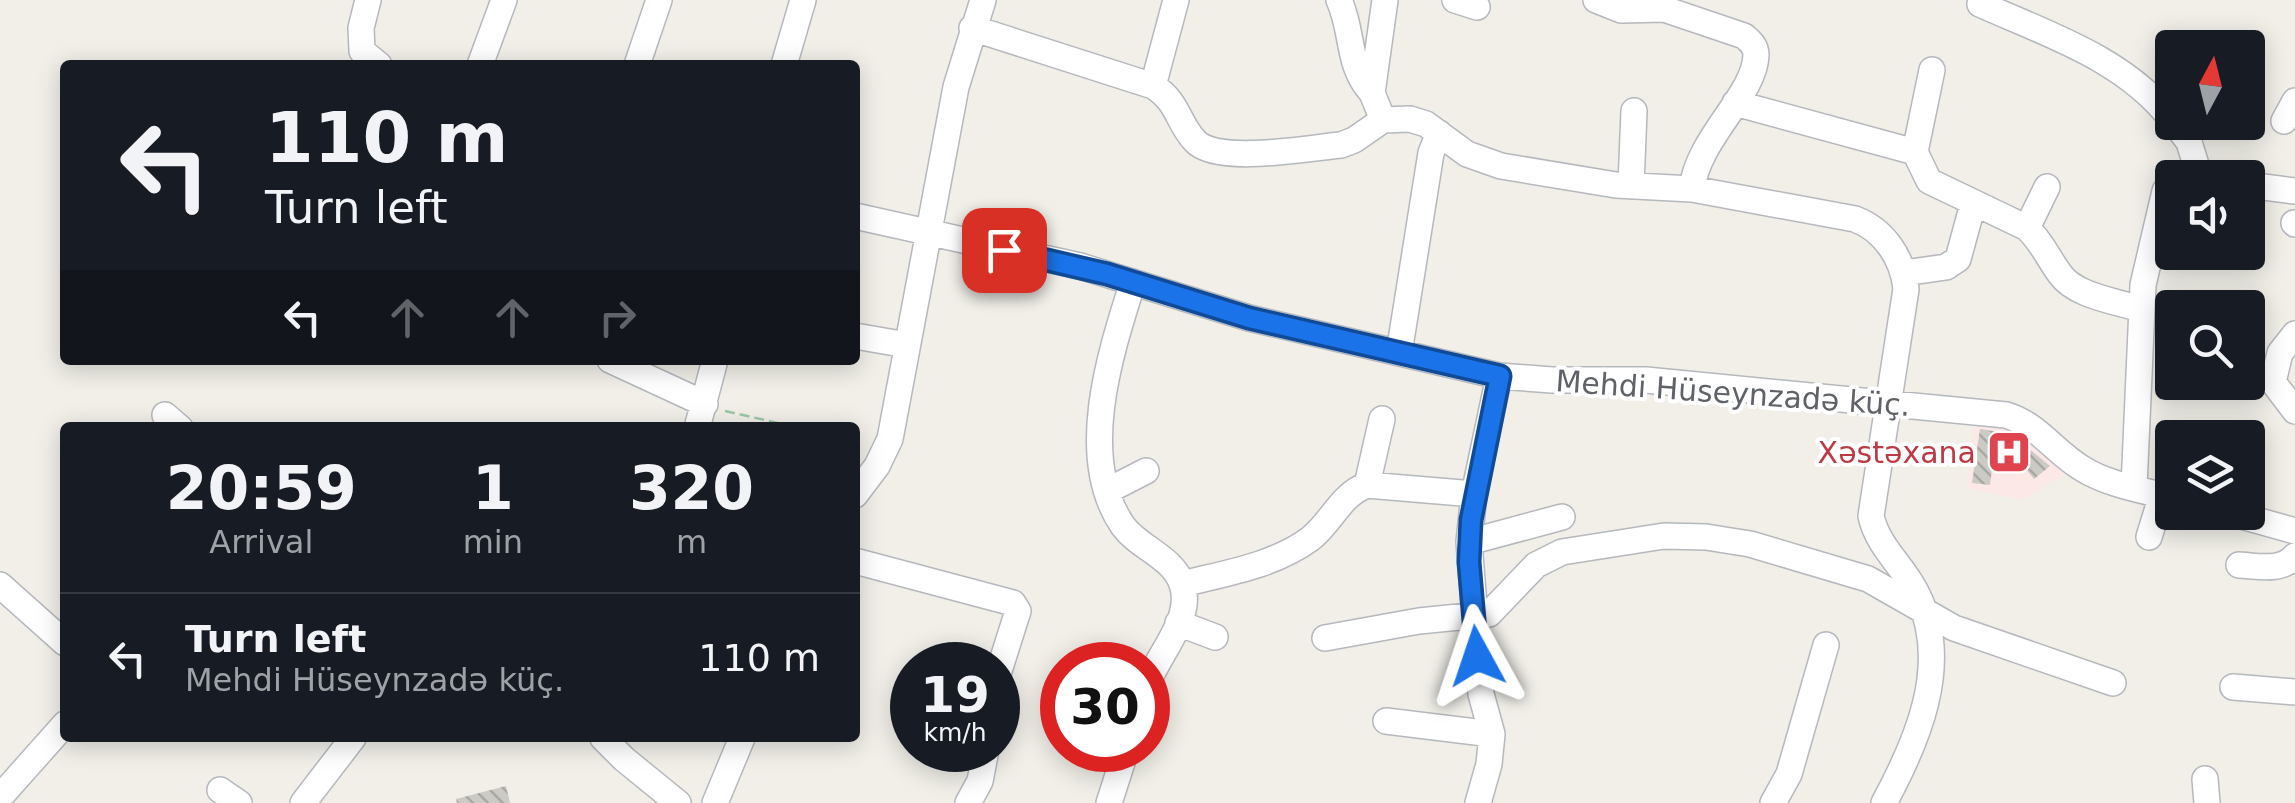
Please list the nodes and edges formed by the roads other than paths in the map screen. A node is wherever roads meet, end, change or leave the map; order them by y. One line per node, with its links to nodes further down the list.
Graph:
1 (368, 0): 12 (street)
2 (504, 0): 13 (street)
3 (659, 0): 14 (street)
4 (803, 0): 15 (street)
5 (982, 0): 11 (street)
6 (1176, 0): 17 (street)
7 (1339, 0): 18 (street)
8 (1386, 0): 18 (street)
9 (1596, 0): 20 (street)
10 (1980, 4): 19 (street)
11 (972, 28): 17 (street); 34 (street)
12 (373, 60)
13 (482, 60)
14 (639, 60)
15 (785, 60)
16 (1932, 70): 24 (street)
17 (1153, 86): 22 (street)
18 (1372, 93): 22 (street)
19 (2155, 97)
20 (1735, 103): 24 (street); 28 (street)
21 (1634, 111): 25 (street)
22 (1383, 120): 23 (street)
23 (1438, 133): 25 (street); 41 (street)
24 (1915, 152): 30 (street)
25 (1631, 186): 28 (street)
26 (2047, 186): 32 (street)
27 (2265, 187): 29 (street)
28 (1692, 189): 35 (street)
29 (2295, 191)
30 (1973, 204): 32 (street); 35 (street)
31 (860, 217): 34 (street, Mehdi Hüseynzadə küç.)
32 (2028, 228): 37 (street)
33 (2155, 232): 37 (street)
34 (929, 233): 36 (street, Mehdi Hüseynzadə küç.); 40 (street)
35 (1904, 273): 45 (street)
36 (1133, 282): 41 (street, Mehdi Hüseynzadə küç.); 53 (street)
37 (2140, 309): 51 (street)
38 (2295, 334): 46 (street)
39 (860, 337): 40 (street)
40 (907, 345): 52 (street)
41 (1400, 353): 44 (street, Mehdi Hüseynzadə küç.)
42 (618, 365): 47 (street)
43 (714, 365): 47 (street)
44 (1500, 376): 45 (street, Mehdi Hüseynzadə küç.); 55 (street)
45 (1890, 404): 51 (street, Mehdi Hüseynzadə küç.); 67 (street)
46 (2295, 411)
47 (701, 416)
48 (1382, 419): 50 (street)
49 (1146, 471): 53 (street)
50 (1367, 485): 55 (street); 65 (street)
51 (2134, 487): 54 (street, Mehdi Hüseynzadə küç.)
52 (860, 488)
53 (1106, 490): 65 (street)
54 (2155, 493)
55 (1474, 494): 61 (street)
56 (1562, 517): 61 (street)
57 (2265, 523): 59 (street)
58 (2155, 525): 60 (street)
59 (2295, 531)
60 (2150, 537)
61 (1470, 542): 68 (street)
62 (2295, 556): 64 (street)
63 (860, 562): 73 (street)
64 (2239, 566)
65 (1182, 584): 69 (street)
66 (0, 585): 72 (street)
67 (1924, 614): 68 (street); 76 (street); 95 (street)
68 (1474, 618): 71 (street); 81 (street)
69 (1178, 623): 70 (street); 74 (street)
70 (1215, 637)
71 (1326, 638)
72 (60, 639)
73 (1008, 642)
74 (1168, 642)
75 (1826, 644): 94 (street)
76 (2113, 684)
77 (2233, 687): 78 (street)
78 (2295, 692)
79 (1386, 721): 81 (street)
80 (60, 730): 87 (street)
81 (1492, 734): 93 (street)
82 (349, 742): 89 (street)
83 (607, 742): 88 (street)
84 (740, 742): 90 (street)
85 (982, 772): 91 (street)
86 (1119, 772): 92 (street)
87 (0, 797)
88 (666, 800)
89 (303, 803)
90 (715, 803)
91 (968, 803)
92 (1110, 803)
93 (1478, 803)
94 (1774, 803)
95 (1884, 803)

